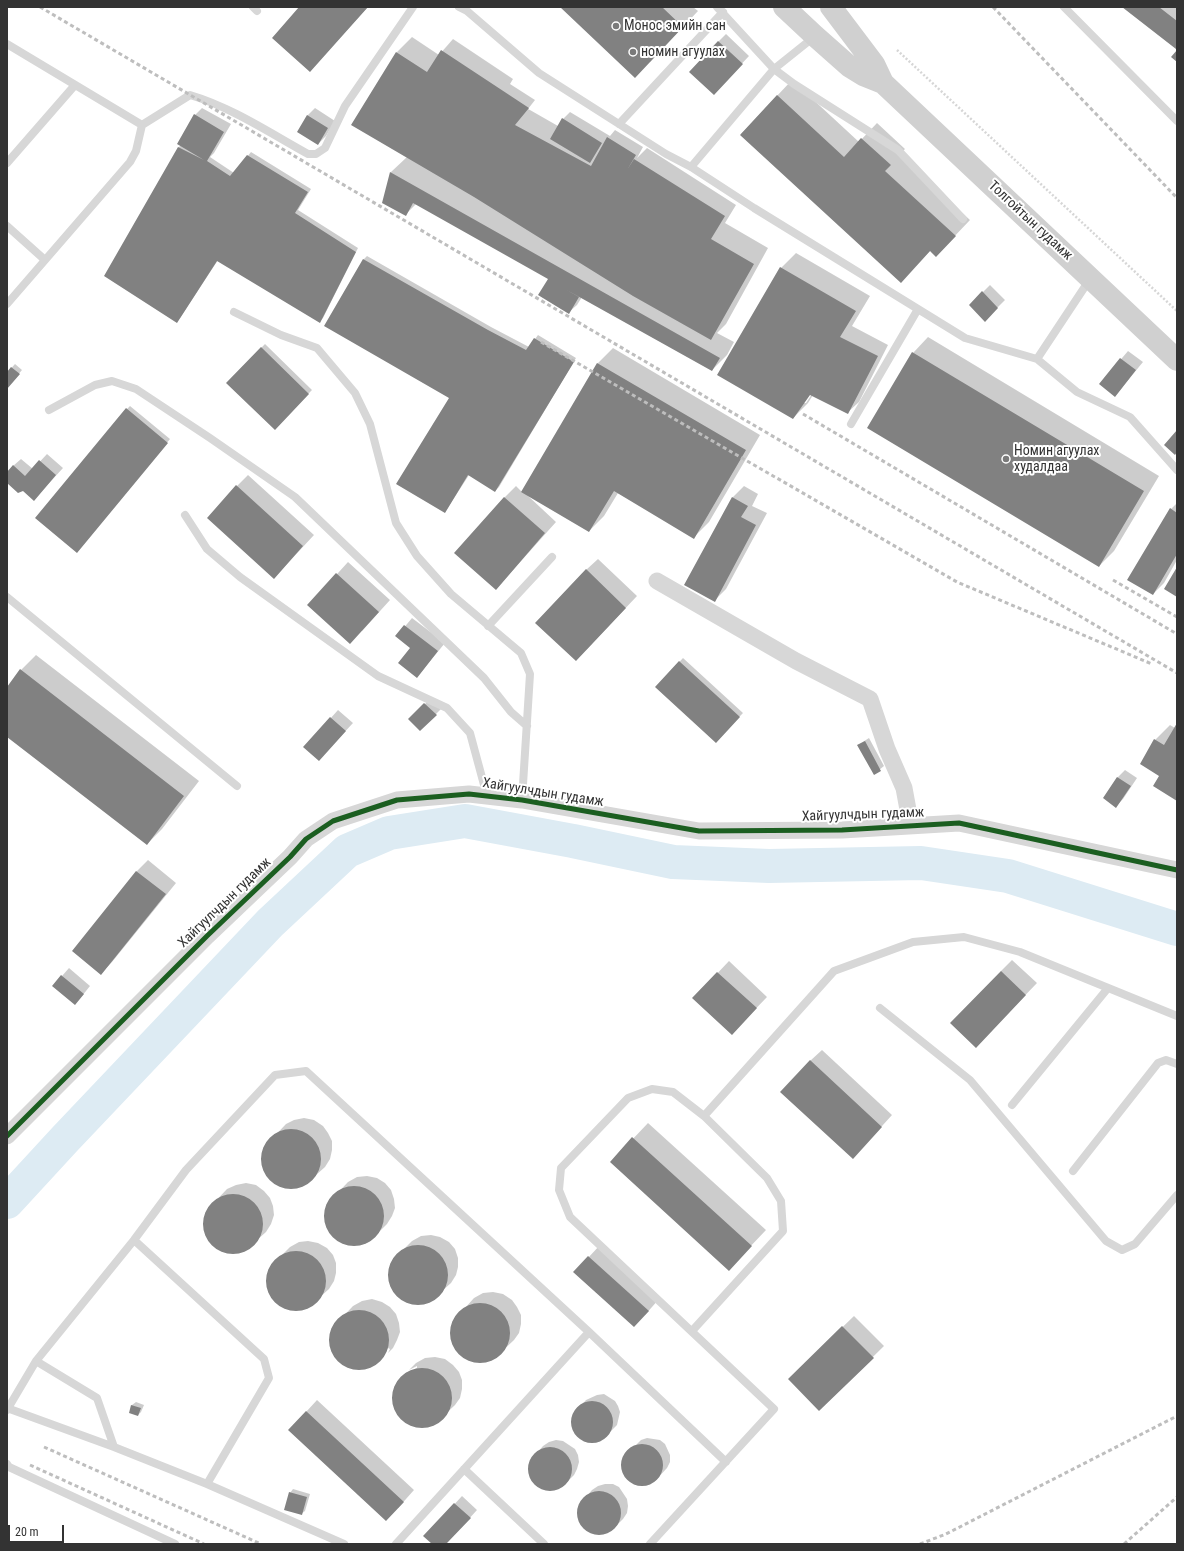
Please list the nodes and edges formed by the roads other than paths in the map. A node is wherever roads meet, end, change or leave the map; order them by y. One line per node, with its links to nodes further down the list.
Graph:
1 (412, 7): 14 (lane)
2 (459, 7): 13 (lane)
3 (784, 7): 7 (main road, Толгойтын гудамж)
4 (831, 7): 10 (main road, Толгойтын гудамж)
5 (1064, 7): 12 (lane)
6 (720, 9): 9 (lane); 13 (lane)
7 (815, 36): 9 (lane); 10 (main road, Толгойтын гудамж)
8 (7, 44): 11 (lane)
9 (774, 69): 16 (lane); 17 (lane)
10 (884, 83): 20 (main road, Толгойтын гудамж)
11 (75, 85): 14 (lane); 15 (lane)
12 (1177, 121)
13 (619, 124): 16 (lane)
14 (142, 125): 19 (lane)
15 (7, 163)
16 (691, 167): 22 (lane)
17 (963, 219)
18 (7, 226): 19 (lane)
19 (45, 260): 21 (lane)
20 (1091, 278): 24 (lane); 25 (main road, Толгойтын гудамж)
21 (7, 304)
22 (918, 309): 24 (lane); 27 (lane)
23 (234, 312): 33 (lane)
24 (1037, 359): 28 (lane)
25 (1177, 360)
26 (49, 410): 34 (lane)
27 (851, 424)
28 (1177, 470)
29 (185, 515): 36 (lane)
30 (552, 557): 33 (lane)
31 (657, 581): 38 (street)
32 (7, 597): 35 (lane)
33 (488, 626): 34 (lane)
34 (526, 726): 37 (lane)
35 (237, 786)
36 (487, 796): 37 (street, Хайгуулчдын гудамж); 46 (street, Хайгуулчдын гудамж)
37 (522, 800): 38 (street, Хайгуулчдын гудамж)
38 (911, 826): 39 (street, Хайгуулчдын гудамж)
39 (1177, 870)
40 (1108, 988): 42 (lane); 44 (lane); 45 (lane)
41 (880, 1008): 48 (lane)
42 (1177, 1016)
43 (1177, 1064): 47 (lane)
44 (1012, 1105)
45 (704, 1116): 50 (lane); 50 (lane)
46 (7, 1136)
47 (1073, 1171)
48 (1177, 1195)
49 (134, 1240): 51 (lane); 52 (lane); 58 (lane)
50 (692, 1331): 55 (lane)
51 (589, 1332): 55 (lane); 57 (lane)
52 (36, 1362): 53 (lane); 54 (lane)
53 (7, 1409): 54 (lane)
54 (114, 1447): 58 (lane)
55 (726, 1462): 63 (lane)
56 (7, 1464): 59 (lane)
57 (464, 1470): 61 (lane); 62 (lane)
58 (207, 1484): 60 (lane)
59 (175, 1544)
60 (344, 1544)
61 (396, 1544)
62 (544, 1544)
63 (650, 1544)

